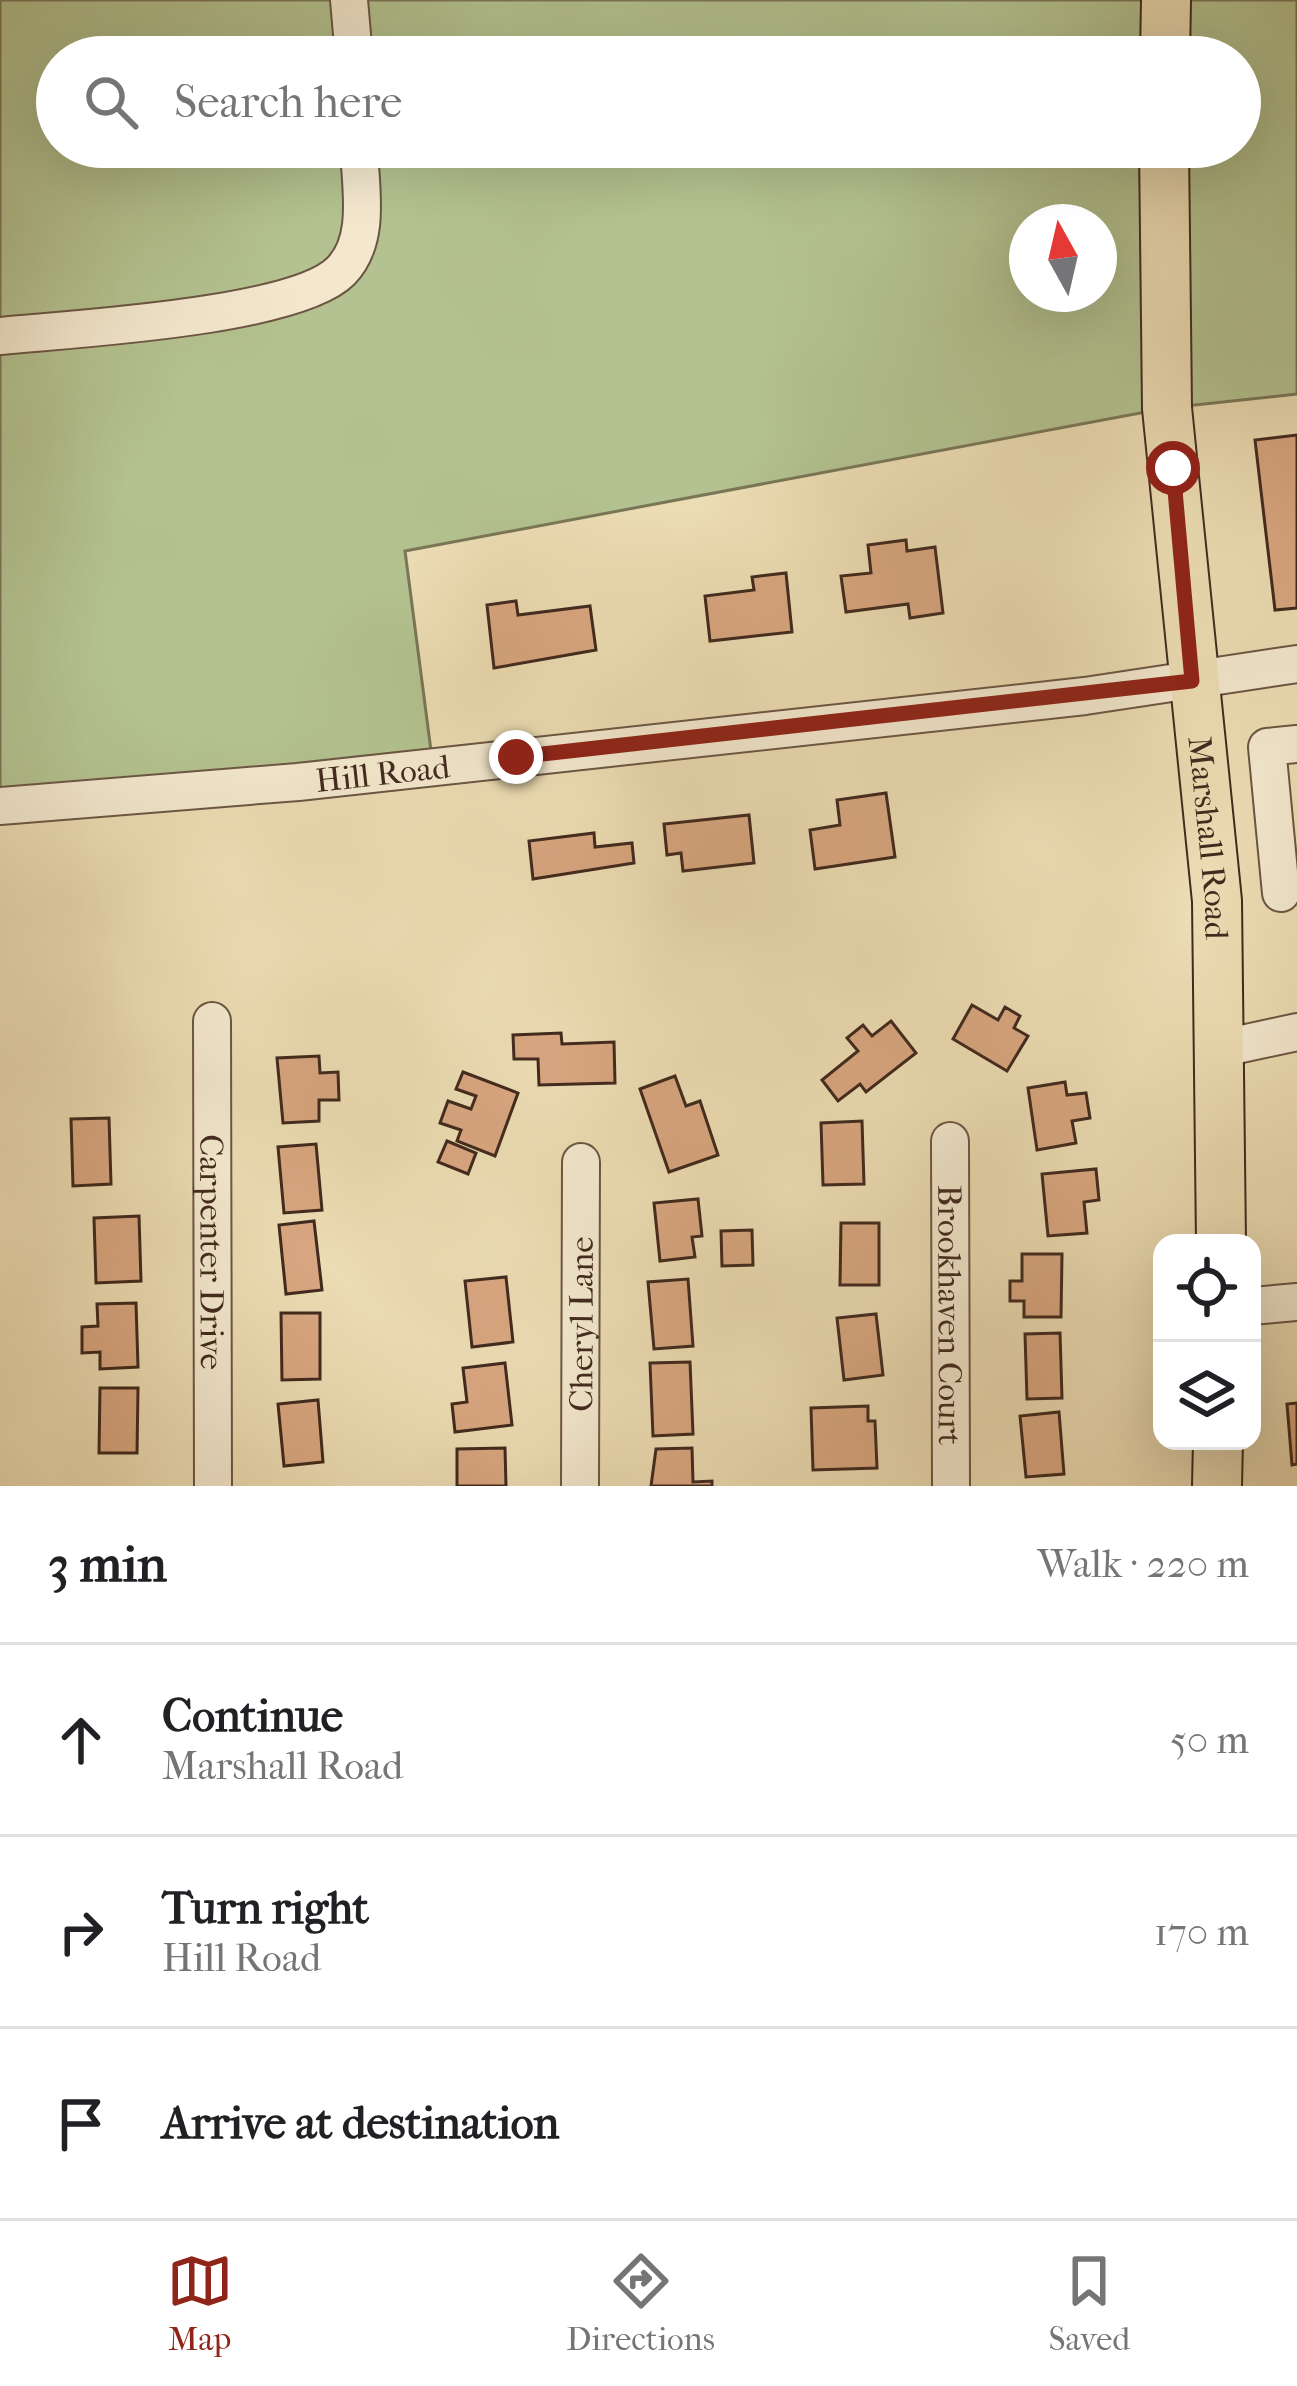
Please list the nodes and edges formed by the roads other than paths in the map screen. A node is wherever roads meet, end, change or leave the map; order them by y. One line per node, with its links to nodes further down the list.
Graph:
1 (349, 0): 3 (street)
2 (1166, 0): 4 (main road)
3 (352, 36)
4 (1165, 36)
5 (359, 168): 7 (street)
6 (1164, 168): 9 (main road, Marshall Road)
7 (0, 336)
8 (1297, 664): 9 (street, Hill Road)
9 (1192, 681): 11 (street, Hill Road); 13 (main road, Marshall Road)
10 (1297, 744): 12 (street)
11 (0, 806)
12 (1289, 892): 13 (street)
13 (1217, 901): 16 (main road, Marshall Road)
14 (212, 1021): 23 (street, Carpenter Drive)
15 (1297, 1032): 16 (street)
16 (1223, 1048): 19 (main road, Marshall Road)
17 (950, 1141): 25 (street, Brookhaven Court)
18 (581, 1162): 24 (street, Cheryl Lane)
19 (1221, 1234)
20 (1297, 1302): 21 (street)
21 (1261, 1305)
22 (1218, 1450): 26 (main road)
23 (213, 1486)
24 (580, 1486)
25 (951, 1486)
26 (1217, 1486)

